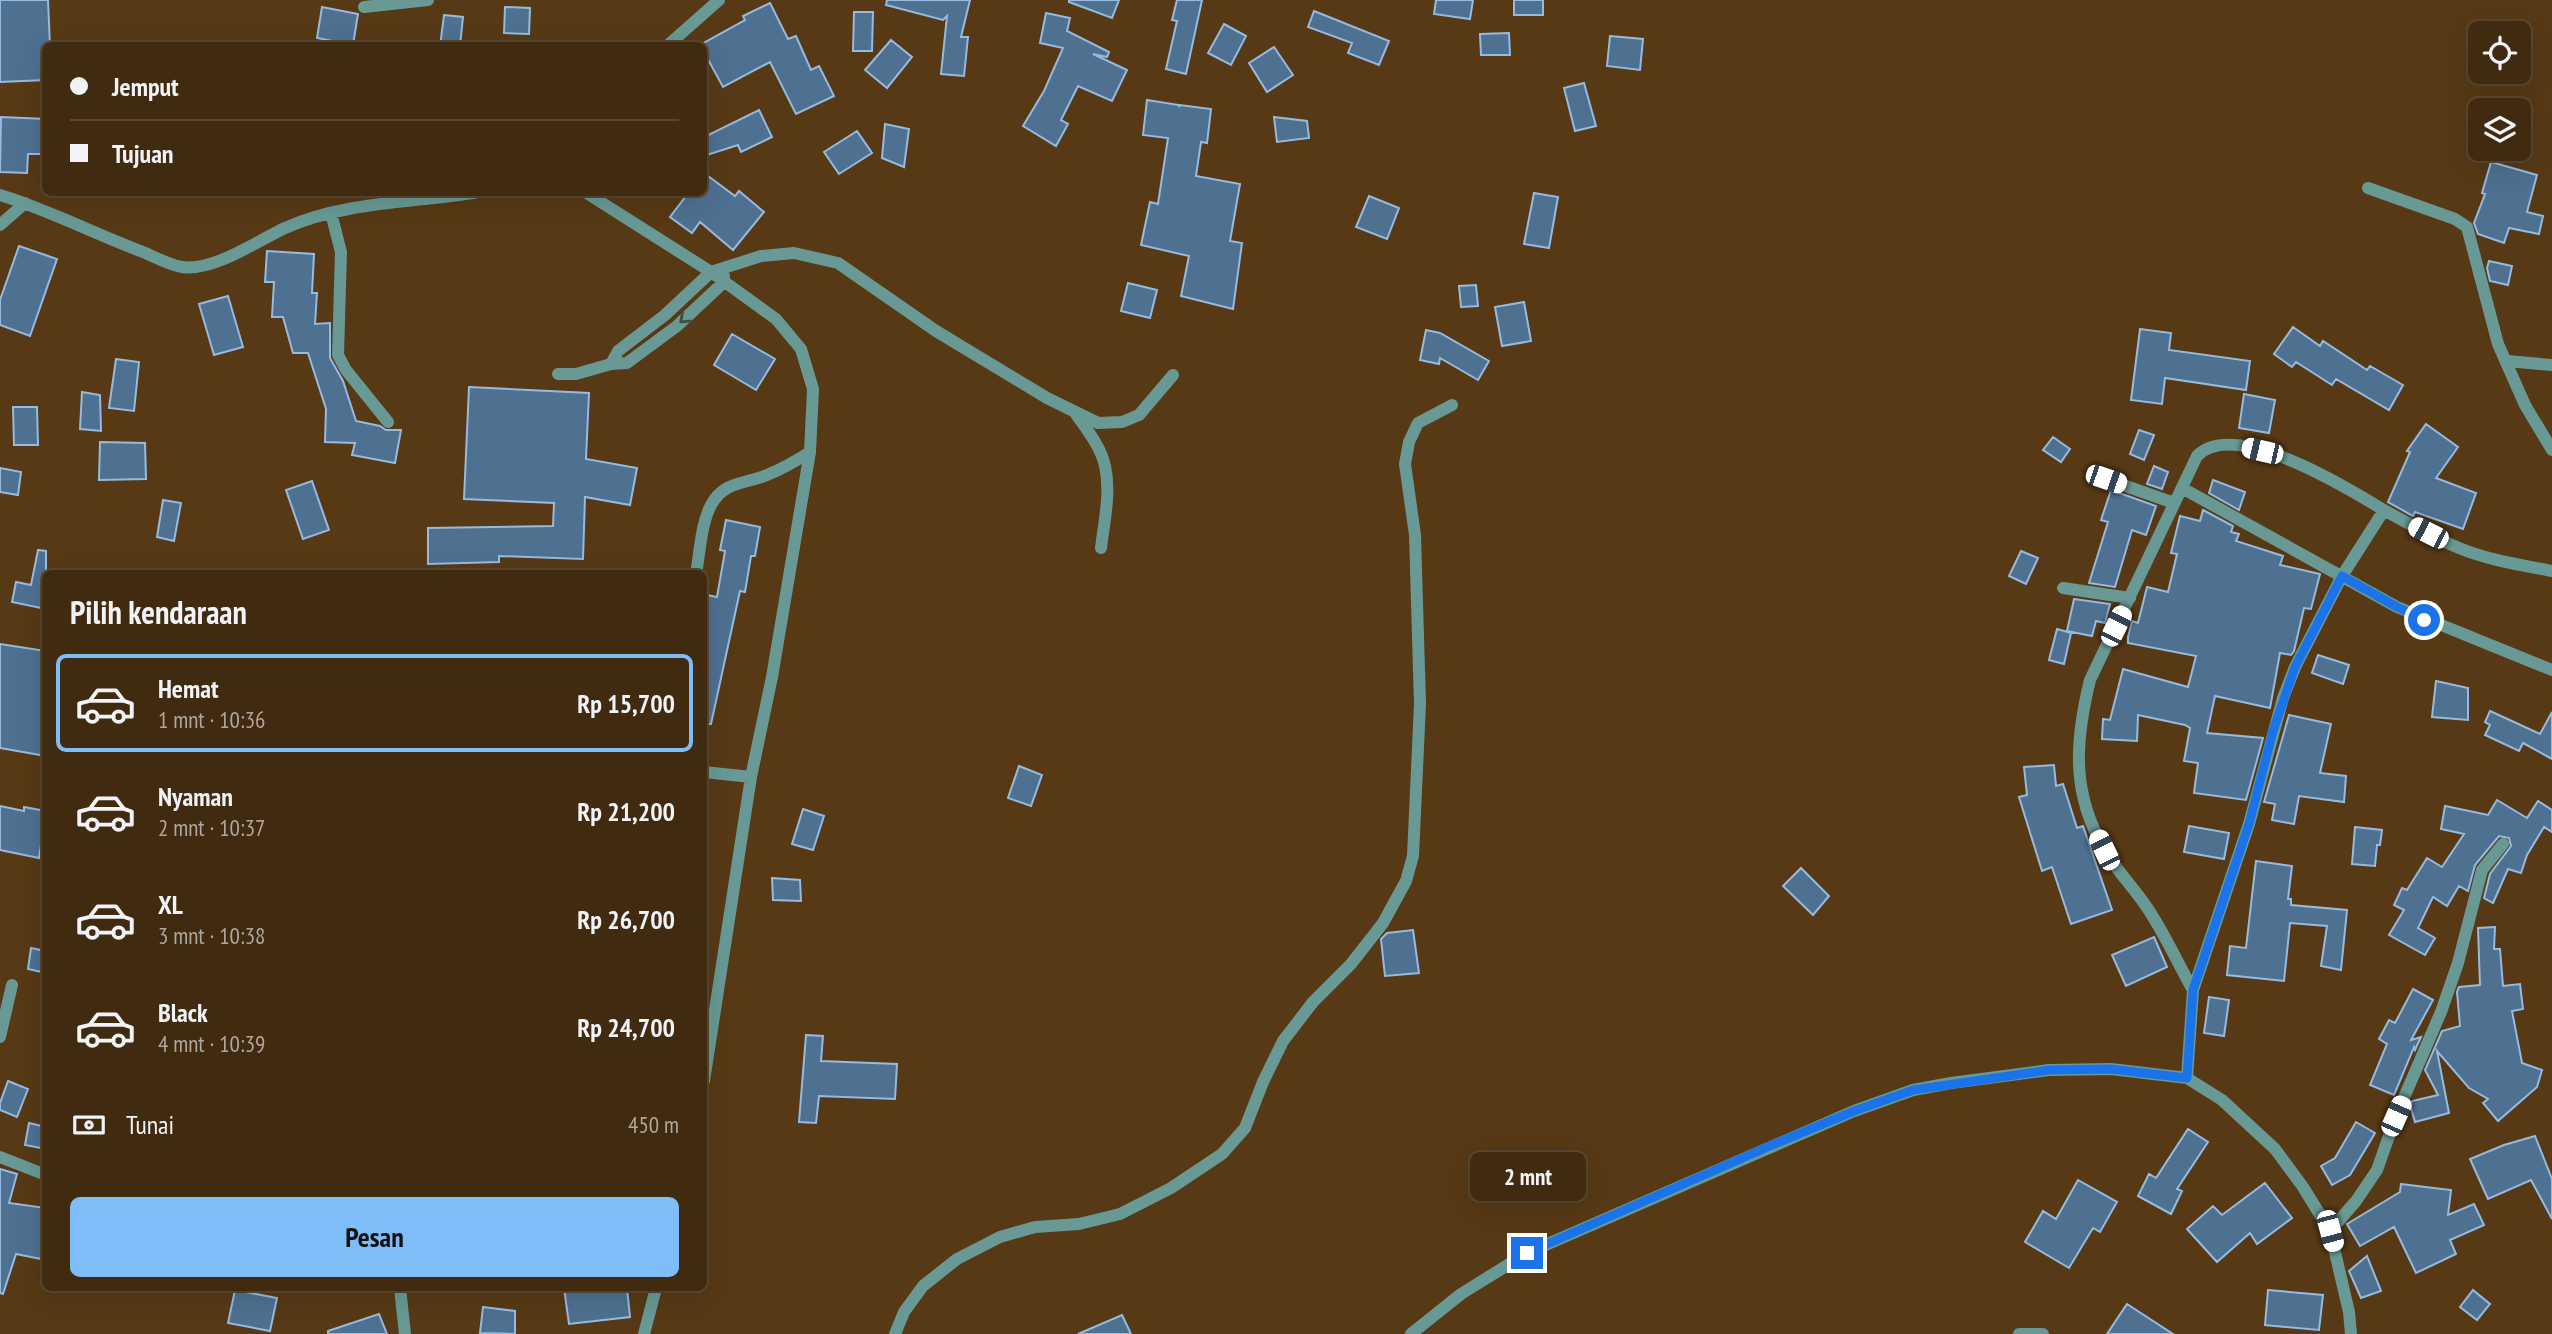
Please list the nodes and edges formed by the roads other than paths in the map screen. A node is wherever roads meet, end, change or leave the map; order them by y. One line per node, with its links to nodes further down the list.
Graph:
1 (428, 0): 3 (street)
2 (719, 0): 4 (street)
3 (364, 7)
4 (672, 42)
5 (2368, 188): 14 (street)
6 (0, 195): 9 (street)
7 (450, 196): 10 (street)
8 (591, 196): 12 (street)
9 (25, 203): 10 (street); 11 (street)
10 (331, 213): 21 (street)
11 (0, 225)
12 (710, 272): 13 (street); 15 (street)
13 (724, 275): 15 (street, one-way to 15); 20 (street); 23 (street)
14 (2507, 360): 16 (street); 22 (street)
15 (611, 365): 17 (street)
16 (2552, 365)
17 (558, 374)
18 (1173, 375): 20 (street)
19 (1452, 405): 50 (street)
20 (1076, 414): 28 (street)
21 (388, 422)
22 (2552, 450)
23 (810, 452): 29 (street); 36 (street)
24 (2106, 479): 26 (street)
25 (2182, 488): 26 (street); 27 (street); 31 (street)
26 (2174, 503): 33 (street)
27 (2384, 510): 30 (street); 31 (street)
28 (1101, 548)
29 (697, 570)
30 (2552, 571)
31 (2342, 576): 34 (street); 39 (street)
32 (2063, 588): 33 (street)
33 (2130, 598): 39 (street)
34 (2552, 670)
35 (707, 772): 36 (street)
36 (751, 777): 41 (street)
37 (2502, 844): 45 (street)
38 (12, 985): 40 (street)
39 (2193, 990): 42 (street)
40 (0, 1037)
41 (707, 1062)
42 (2187, 1078): 45 (street); 51 (street)
43 (0, 1157): 44 (street)
44 (42, 1173)
45 (2330, 1231): 54 (street)
46 (400, 1291): 48 (street)
47 (655, 1291): 49 (street)
48 (405, 1334)
49 (644, 1334)
50 (895, 1334)
51 (1411, 1334)
52 (2019, 1334): 53 (street)
53 (2043, 1334)
54 (2351, 1334)

